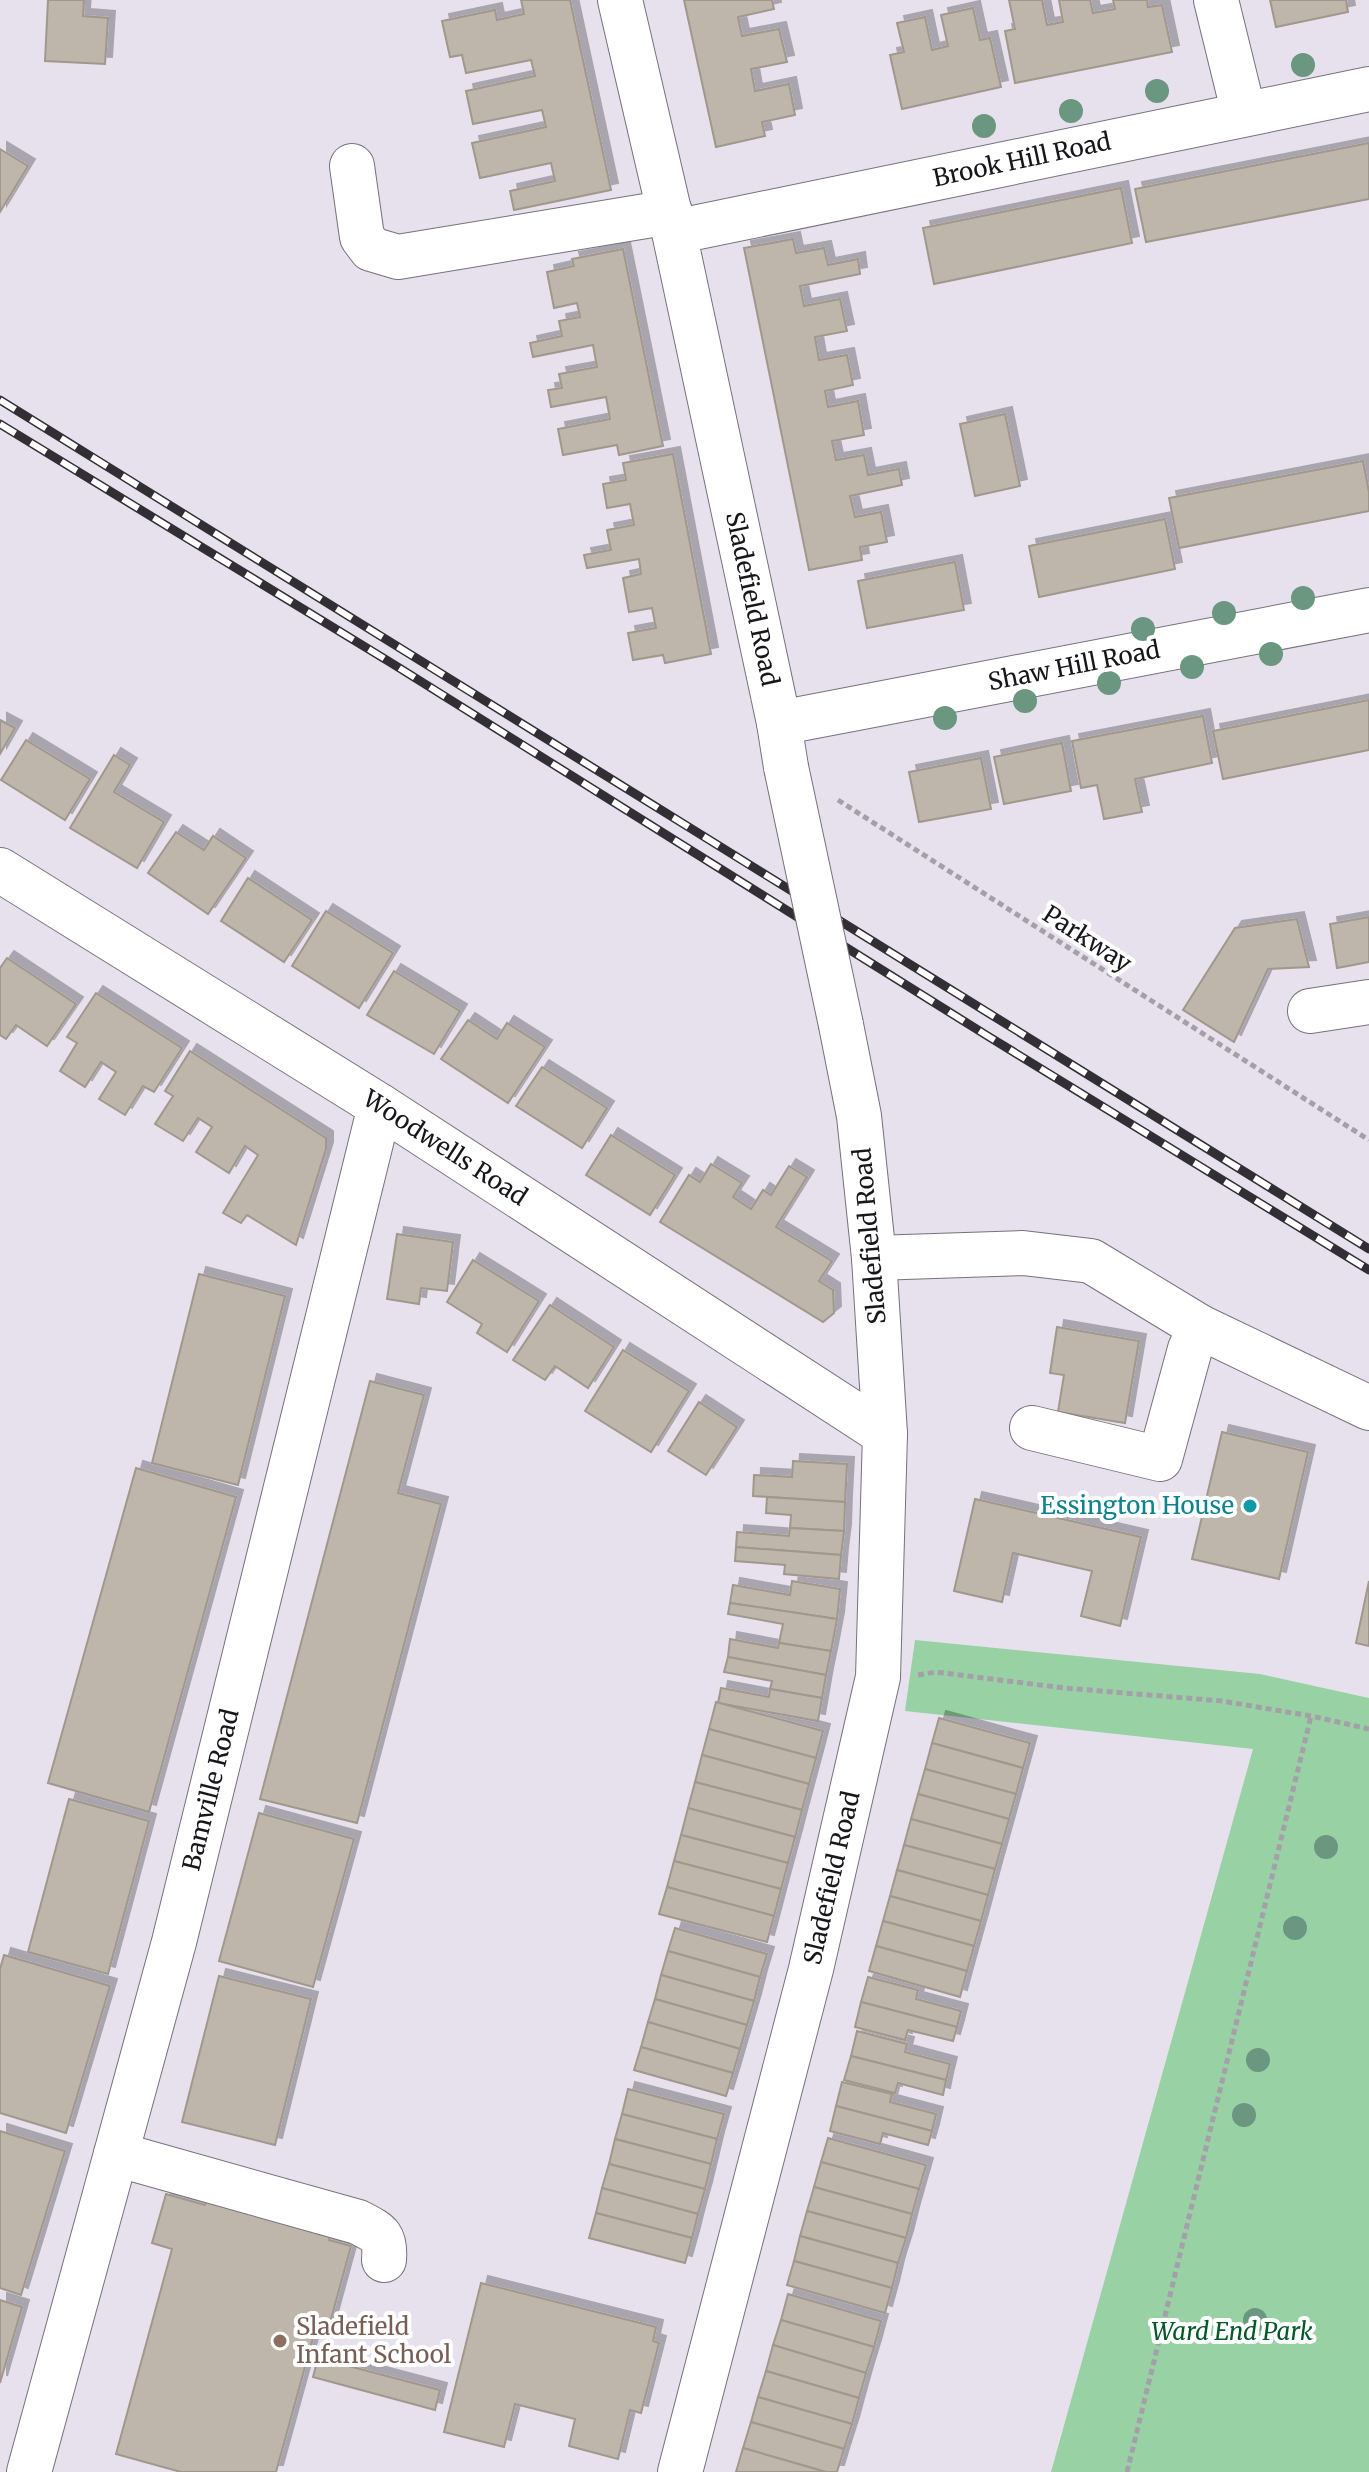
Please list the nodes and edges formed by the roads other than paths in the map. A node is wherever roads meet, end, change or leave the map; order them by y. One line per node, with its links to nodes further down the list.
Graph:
1 (620, 0): 6 (street, Sladefield Road)
2 (1216, 0): 4 (street)
3 (1369, 89): 4 (street, Brook Hill Road)
4 (1244, 114): 6 (street, Brook Hill Road)
5 (352, 166): 6 (street, Brook Hill Road)
6 (672, 222): 8 (street, Sladefield Road)
7 (1369, 610): 8 (street, Shaw Hill Road)
8 (779, 723): 13 (street, Sladefield Road, bridge)
9 (0, 870): 12 (street, Woodwells Road)
10 (1369, 1002): 11 (street)
11 (1310, 1011)
12 (380, 1106): 17 (street, Woodwells Road); 18 (street, Bamville Road)
13 (874, 1258): 14 (street); 17 (street, Sladefield Road)
14 (1200, 1327): 15 (street); 16 (street)
15 (1369, 1408)
16 (1032, 1428)
17 (885, 1434): 21 (street, Sladefield Road)
18 (116, 2154): 19 (street); 20 (street, Bamville Road)
19 (384, 2260)
20 (29, 2472)
21 (680, 2472)

